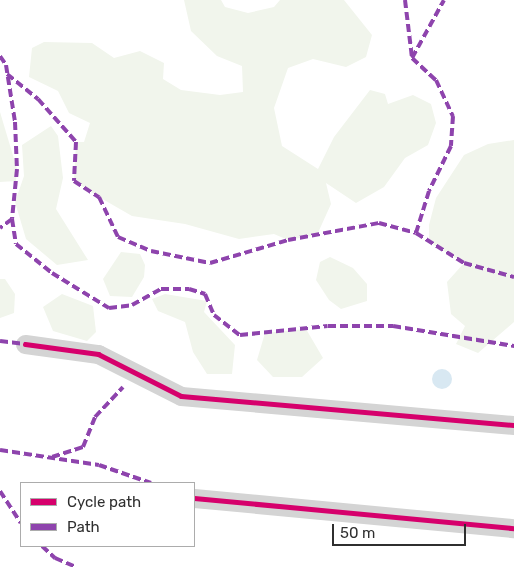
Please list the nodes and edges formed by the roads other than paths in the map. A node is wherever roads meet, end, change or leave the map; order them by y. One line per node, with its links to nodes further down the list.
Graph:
1 (25, 344): 2 (street)
2 (514, 425)
3 (195, 498): 4 (street)
4 (514, 528)

